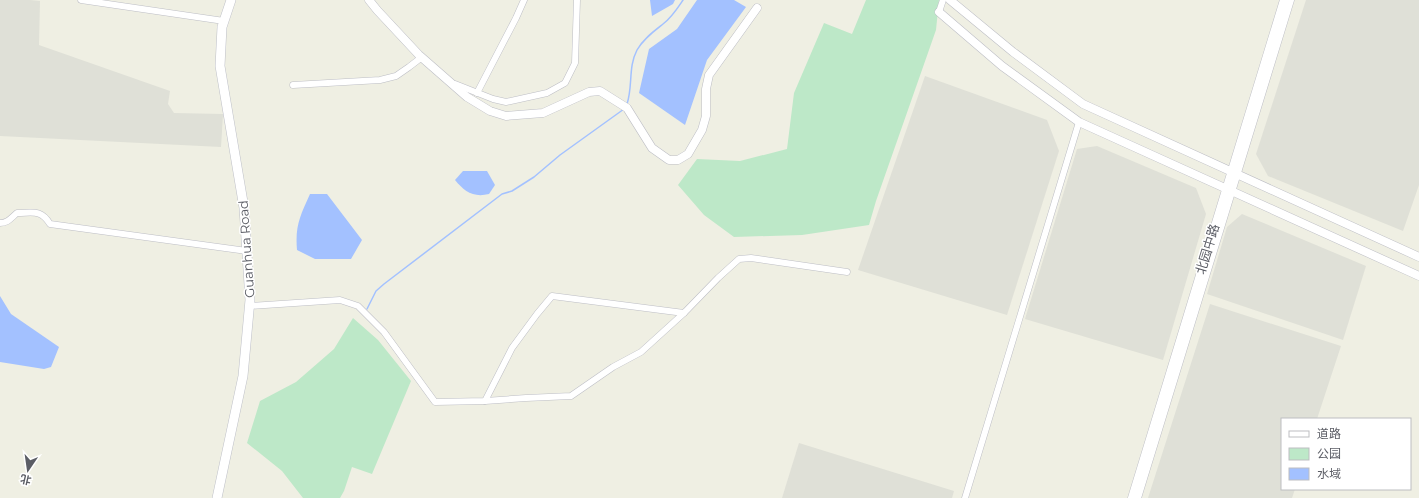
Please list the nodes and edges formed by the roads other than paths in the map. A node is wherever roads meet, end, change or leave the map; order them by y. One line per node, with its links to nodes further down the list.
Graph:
1 (81, 0): 12 (street)
2 (231, 0): 12 (main road, Guanhua Road)
3 (369, 0): 13 (street)
4 (524, 0): 16 (street)
5 (577, 0): 16 (street)
6 (943, 0): 11 (street)
7 (950, 0): 18 (street)
8 (1284, 0): 18 (street, 北园中路)
9 (1290, 0): 18 (street, 北园中路)
10 (757, 8): 14 (street)
11 (940, 12): 17 (street)
12 (224, 21): 21 (main road, Guanhua Road)
13 (422, 57): 14 (street); 15 (street)
14 (450, 82): 16 (street)
15 (294, 84)
16 (476, 93)
17 (1079, 122): 19 (street); 29 (street)
18 (1233, 173): 19 (street, 北园中路); 22 (street)
19 (1228, 190): 24 (street); 30 (street, 北园中路); 31 (street, 北园中路)
20 (0, 223): 21 (street)
21 (247, 251): 25 (main road, Guanhua Road)
22 (1419, 257)
23 (848, 272): 26 (street)
24 (1419, 276)
25 (250, 306): 27 (street); 28 (main road, Guanhua Road)
26 (684, 313): 27 (street); 27 (street)
27 (485, 401)
28 (217, 498)
29 (965, 498)
30 (1132, 498)
31 (1138, 498)

